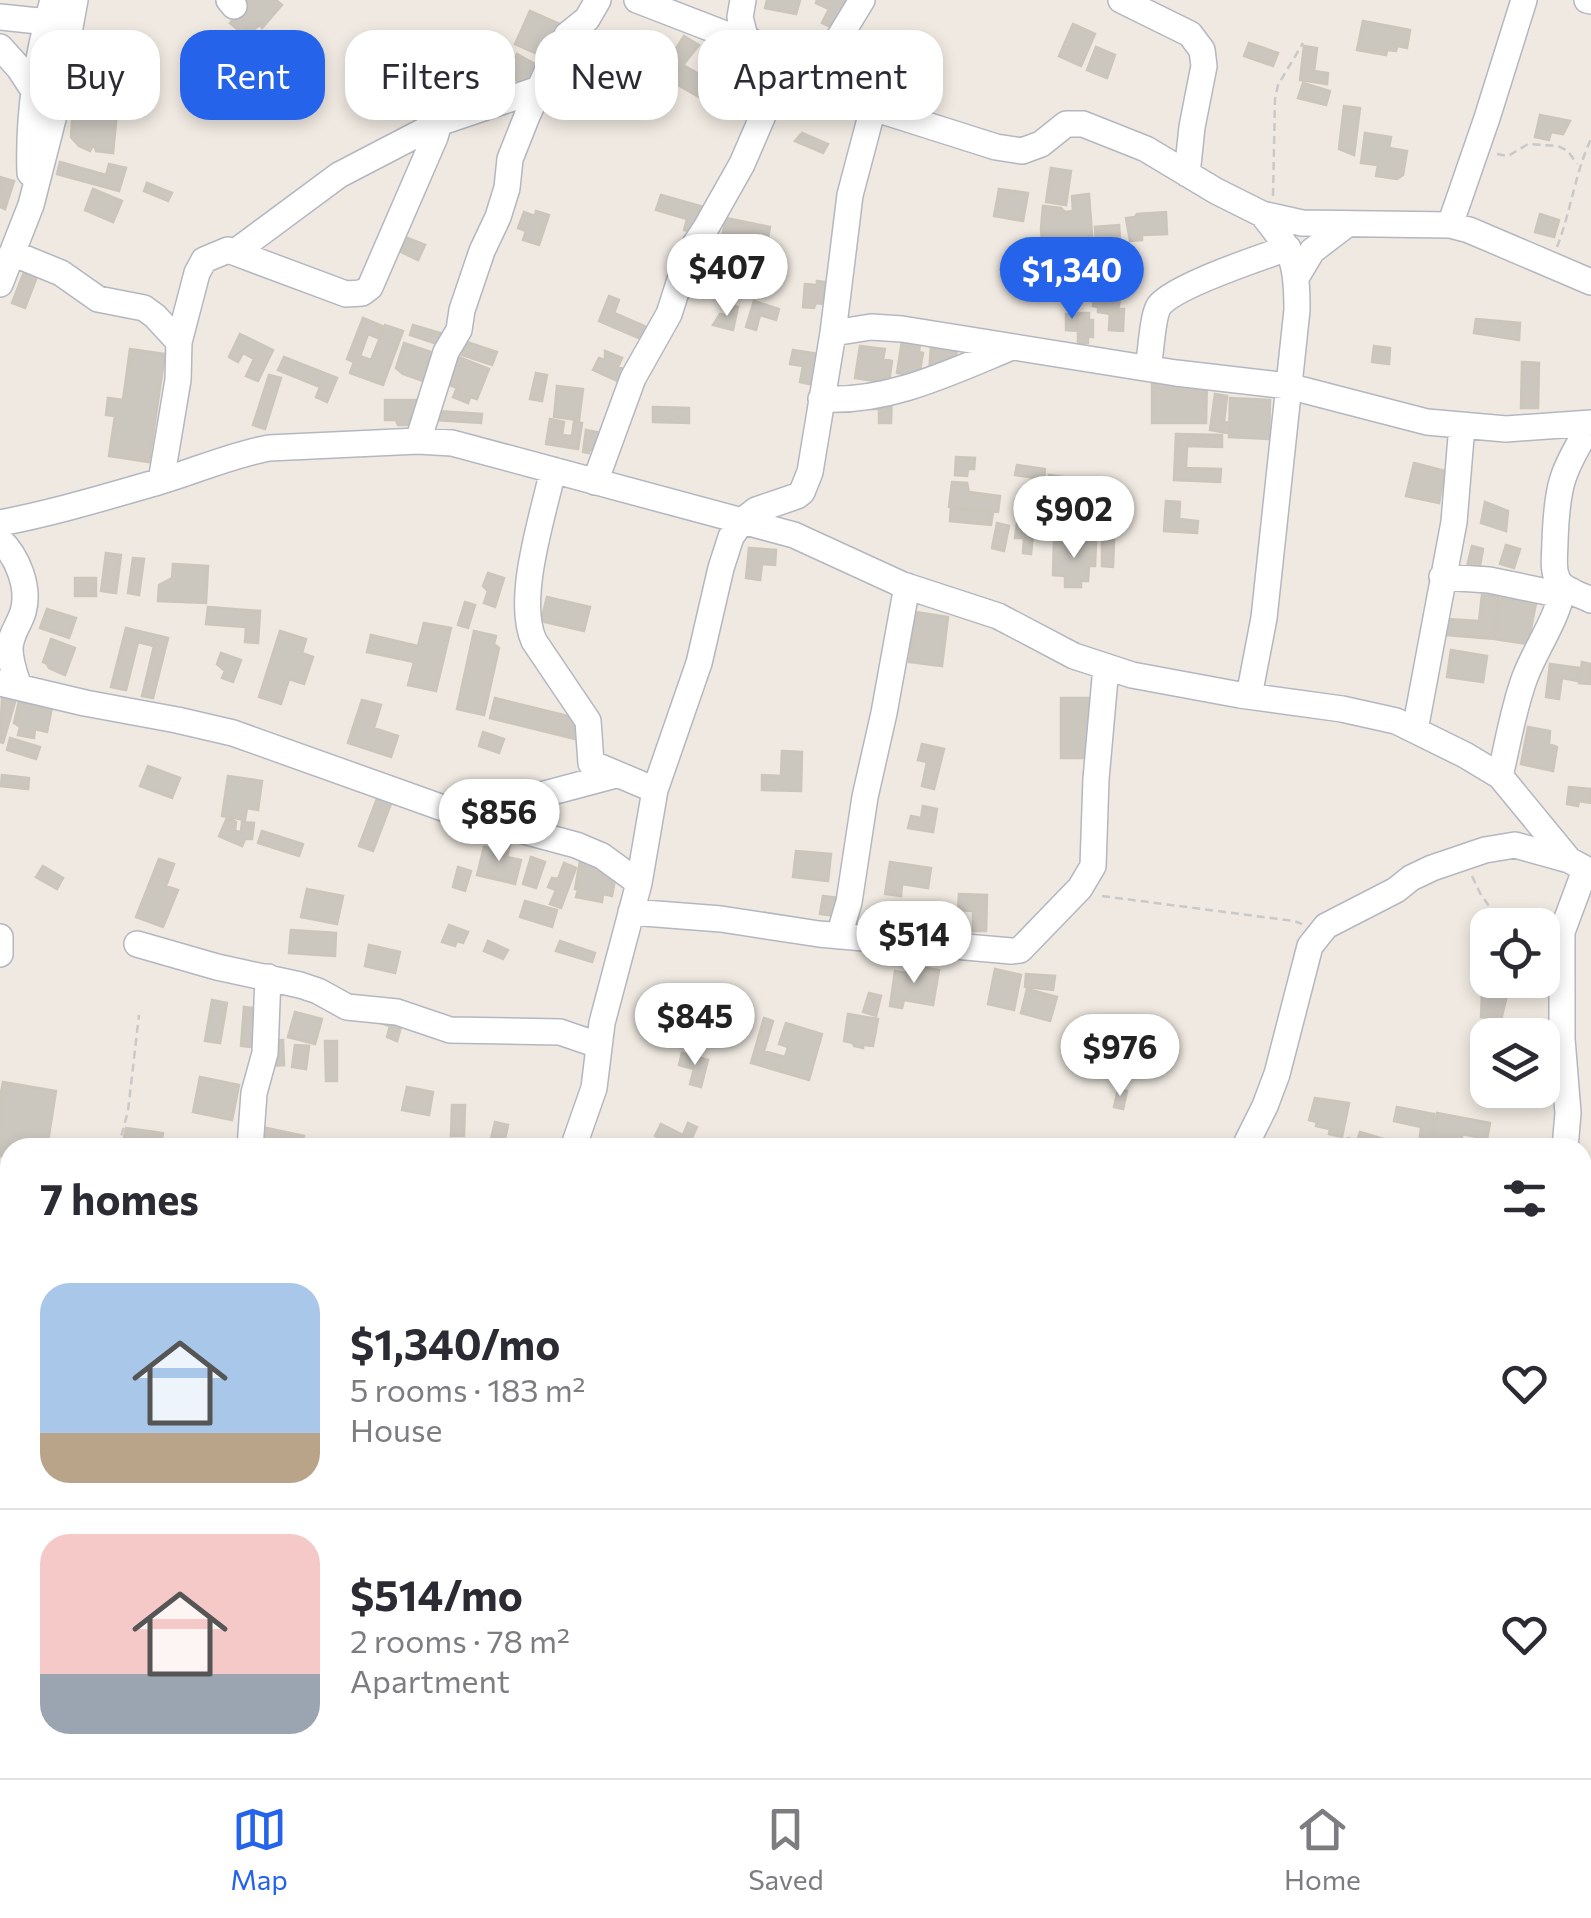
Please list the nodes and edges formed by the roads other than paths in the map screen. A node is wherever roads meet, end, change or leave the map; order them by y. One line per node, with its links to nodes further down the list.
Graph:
1 (75, 0): 25 (street)
2 (598, 0): 10 (street)
3 (638, 0): 11 (street)
4 (743, 0): 12 (street)
5 (862, 0): 13 (street)
6 (1121, 0): 24 (street)
7 (1524, 0): 28 (street)
8 (51, 11): 9 (street)
9 (0, 17)
10 (575, 30)
11 (715, 30)
12 (742, 30)
13 (844, 30)
14 (0, 48): 15 (street)
15 (30, 85)
16 (535, 89): 23 (street)
17 (535, 98): 43 (street)
18 (32, 120): 25 (street)
19 (440, 120): 23 (street)
20 (761, 120): 46 (street)
21 (870, 120): 35 (street)
22 (911, 120): 24 (street)
23 (439, 123): 30 (street); 30 (street)
24 (1187, 174): 26 (street)
25 (31, 205): 31 (street)
26 (1268, 216): 27 (street); 29 (street)
27 (1346, 224): 28 (street); 32 (street)
28 (1450, 225): 33 (street)
29 (1288, 248): 32 (street); 38 (street)
30 (235, 252): 36 (street)
31 (12, 254): 34 (street); 36 (street)
32 (1297, 276): 39 (street)
33 (1591, 282)
34 (0, 284)
35 (833, 333): 37 (street); 40 (street)
36 (179, 342): 45 (street)
37 (1013, 346): 38 (street); 40 (street)
38 (1148, 368): 39 (street)
39 (1288, 386): 42 (street); 55 (street)
40 (821, 399): 47 (street)
41 (1591, 424): 42 (street); 52 (street)
42 (1462, 426): 50 (street)
43 (418, 440): 44 (street); 45 (street)
44 (553, 470): 46 (street); 57 (street)
45 (161, 481): 48 (street)
46 (595, 482): 47 (street)
47 (742, 520): 51 (street); 59 (street)
48 (0, 522)
49 (0, 540): 54 (street)
50 (1442, 577): 52 (street); 56 (street)
51 (906, 586): 53 (street); 64 (street)
52 (1575, 594): 58 (street)
53 (1106, 667): 55 (street); 64 (street)
54 (10, 685): 60 (street)
55 (1249, 696): 56 (street)
56 (1415, 730): 58 (street)
57 (616, 775): 59 (street); 60 (street)
58 (1500, 776): 61 (street)
59 (655, 790): 62 (street)
60 (464, 815): 62 (street)
61 (1582, 867): 72 (street); 73 (street)
62 (639, 883): 63 (street)
63 (631, 912): 64 (street); 69 (street)
64 (839, 936)
65 (0, 937): 67 (street)
66 (138, 944): 68 (street)
67 (0, 954)
68 (268, 977): 69 (street); 70 (street)
69 (598, 1044): 71 (street)
70 (251, 1138)
71 (576, 1138)
72 (1249, 1138)
73 (1565, 1138)

